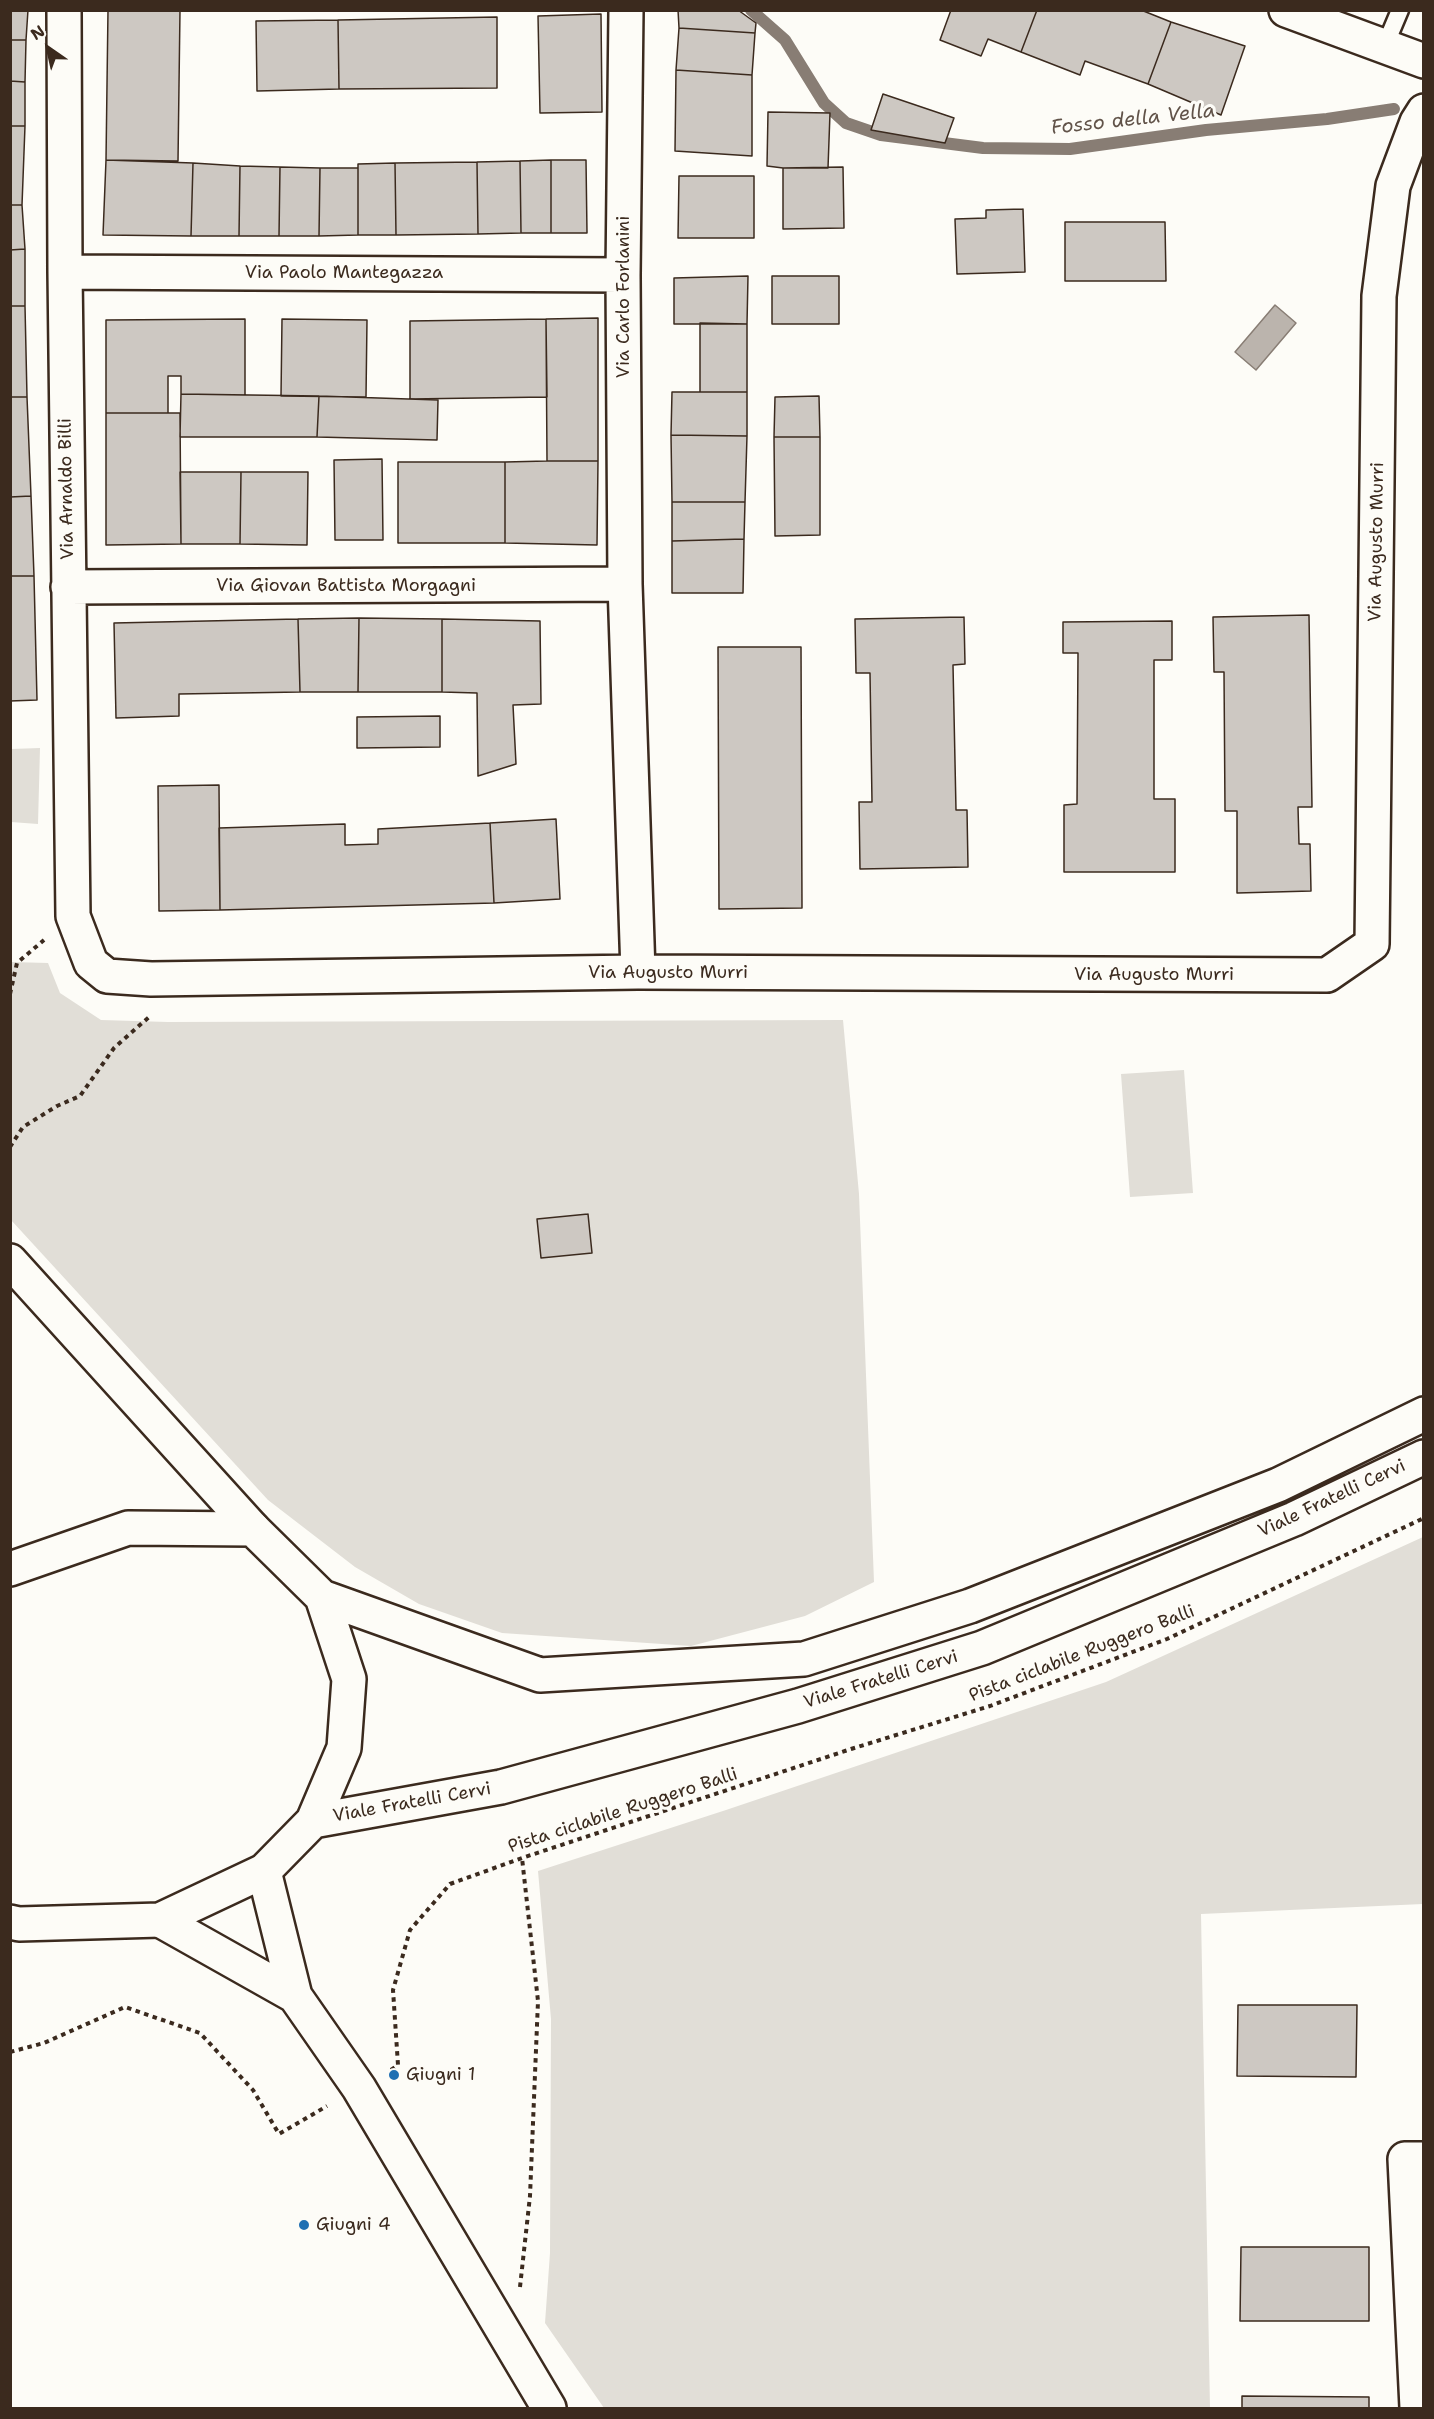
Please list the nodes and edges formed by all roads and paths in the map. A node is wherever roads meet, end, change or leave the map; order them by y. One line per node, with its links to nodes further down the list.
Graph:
1 (64, 10): 8 (street, Via Arnaldo Billi)
2 (626, 10): 9 (street, Via Carlo Forlanini)
3 (1286, 10): 5 (street)
4 (1400, 10): 5 (lane)
5 (1384, 48): 6 (street)
6 (1424, 61)
7 (1424, 111): 14 (street, Via Augusto Murri)
8 (65, 272): 9 (street, Via Paolo Mantegazza); 11 (street, Via Arnaldo Billi)
9 (623, 275): 10 (street, Via Carlo Forlanini)
10 (625, 584): 11 (street, Via Giovan Battista Morgagni); 14 (street, Via Carlo Forlanini)
11 (68, 587): 12 (street, Via Arnaldo Billi)
12 (73, 916): 13 (street, Via Arnaldo Billi); 16 (path)
13 (91, 963): 15 (street, Via Augusto Murri)
14 (638, 972): 15 (street, Via Augusto Murri)
15 (152, 979): 17 (path)
16 (10, 994)
17 (10, 1148)
18 (10, 1260): 22 (street, Viale Fratelli Cervi)
19 (1424, 1414): 24 (street, Viale Fratelli Cervi)
20 (1424, 1457): 25 (street, Viale Fratelli Cervi)
21 (1424, 1518): 26 (path, Pista ciclabile Ruggero Balli)
22 (253, 1529): 23 (street); 24 (street, Viale Fratelli Cervi)
23 (10, 1569)
24 (322, 1597): 25 (street, Viale Fratelli Cervi)
25 (313, 1821): 27 (street, Viale Fratelli Cervi)
26 (522, 1858): 32 (path, Pista ciclabile Ruggero Balli); 34 (path)
27 (264, 1871): 28 (street, Viale Fratelli Cervi); 30 (street)
28 (160, 1920): 29 (street, Viale Fratelli Cervi); 30 (street)
29 (13, 1925)
30 (295, 1996): 32 (street)
31 (10, 2052): 32 (path, Pista ciclabile Ruggero Balli)
32 (359, 2088): 35 (street)
33 (1424, 2159): 36 (street)
34 (519, 2289)
35 (549, 2409)
36 (1417, 2409)

